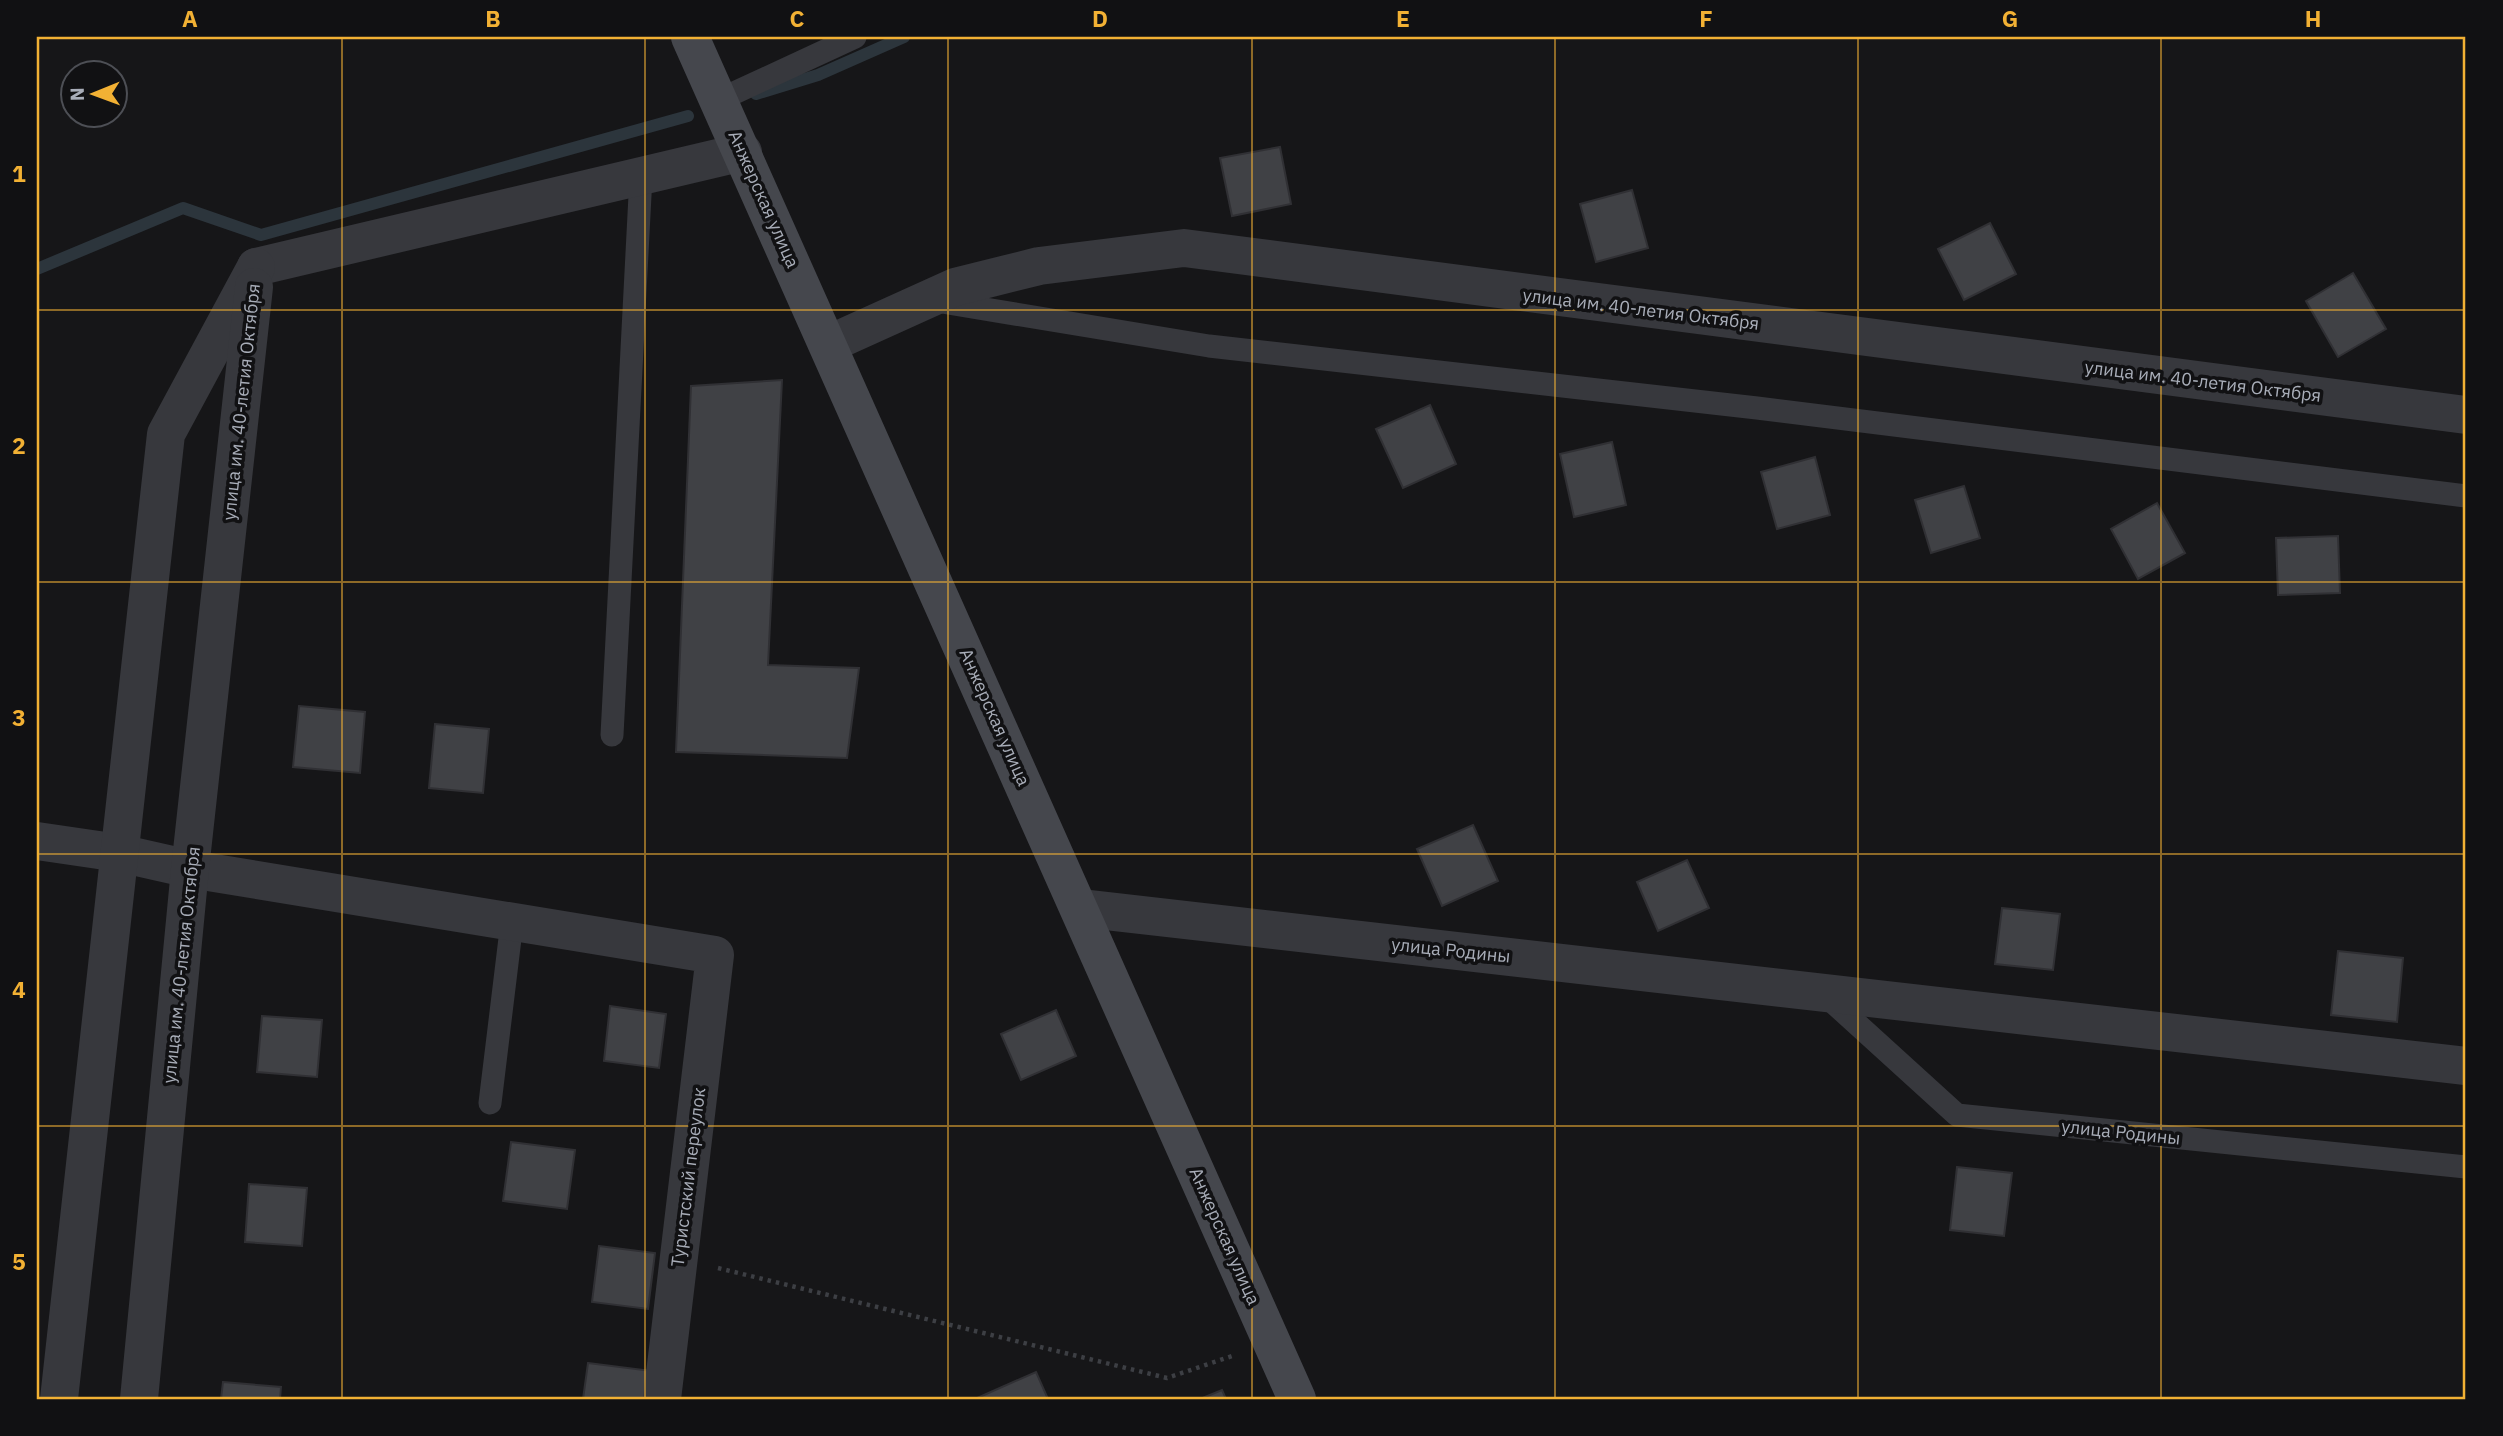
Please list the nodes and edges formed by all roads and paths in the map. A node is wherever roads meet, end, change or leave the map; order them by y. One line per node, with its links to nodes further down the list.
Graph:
1 (690, 37): 3 (street, Анжерская улица)
2 (855, 37): 3 (lane)
3 (719, 100): 4 (street, Анжерская улица)
4 (743, 152): 5 (street); 8 (street, Анжерская улица)
5 (640, 176): 6 (street); 11 (lane)
6 (256, 267): 13 (street, улица им. 40-летия Октября); 14 (street, улица им. 40-летия Октября)
7 (927, 300): 8 (street, улица им. 40-летия Октября); 9 (street, улица им. 40-летия Октября); 10 (lane)
8 (829, 344): 15 (street, Анжерская улица)
9 (2466, 415)
10 (2466, 496)
11 (612, 735)
12 (37, 841): 13 (street)
13 (119, 853): 14 (street); 23 (street, улица им. 40-летия Октября)
14 (190, 869): 16 (street); 24 (street, улица им. 40-летия Октября)
15 (1080, 908): 17 (street, улица Родины); 22 (street, Анжерская улица)
16 (512, 922): 19 (lane); 21 (street, Туристский переулок)
17 (1823, 993): 18 (street, улица Родины); 20 (lane, улица Родины)
18 (2466, 1066)
19 (489, 1103)
20 (2466, 1167)
21 (678, 1259): 22 (path); 25 (street, Туристский переулок)
22 (1272, 1343): 26 (street, Анжерская улица)
23 (59, 1399)
24 (139, 1399)
25 (662, 1399)
26 (1297, 1399)

